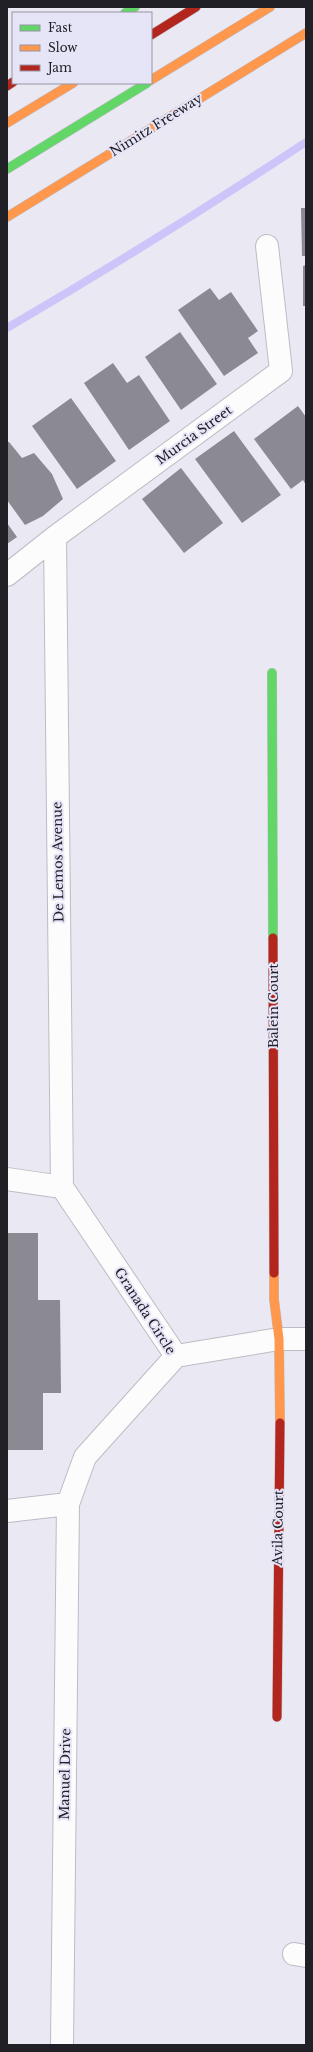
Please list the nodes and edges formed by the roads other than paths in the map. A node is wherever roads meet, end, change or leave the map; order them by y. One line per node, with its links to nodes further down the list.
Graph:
1 (196, 7): 4 (main road)
2 (270, 7): 5 (main road)
3 (306, 33): 10 (main road, Nimitz Freeway)
4 (152, 34)
5 (152, 79)
6 (71, 84): 8 (main road)
7 (145, 84): 9 (main road)
8 (7, 123)
9 (7, 169)
10 (7, 216)
11 (267, 246): 12 (street, Murcia Street)
12 (55, 537): 13 (street, Murcia Street); 16 (street, De Lemos Avenue)
13 (7, 575)
14 (272, 673): 18 (main road, Balein Court)
15 (7, 1179): 16 (street)
16 (62, 1187): 19 (street, Granada Circle)
17 (306, 1338): 18 (street)
18 (279, 1339): 19 (street); 22 (main road, Avila Court)
19 (176, 1356): 20 (street, Granada Circle)
20 (68, 1504): 21 (street); 23 (street, Manuel Drive)
21 (7, 1511)
22 (277, 1717)
23 (62, 2045)

